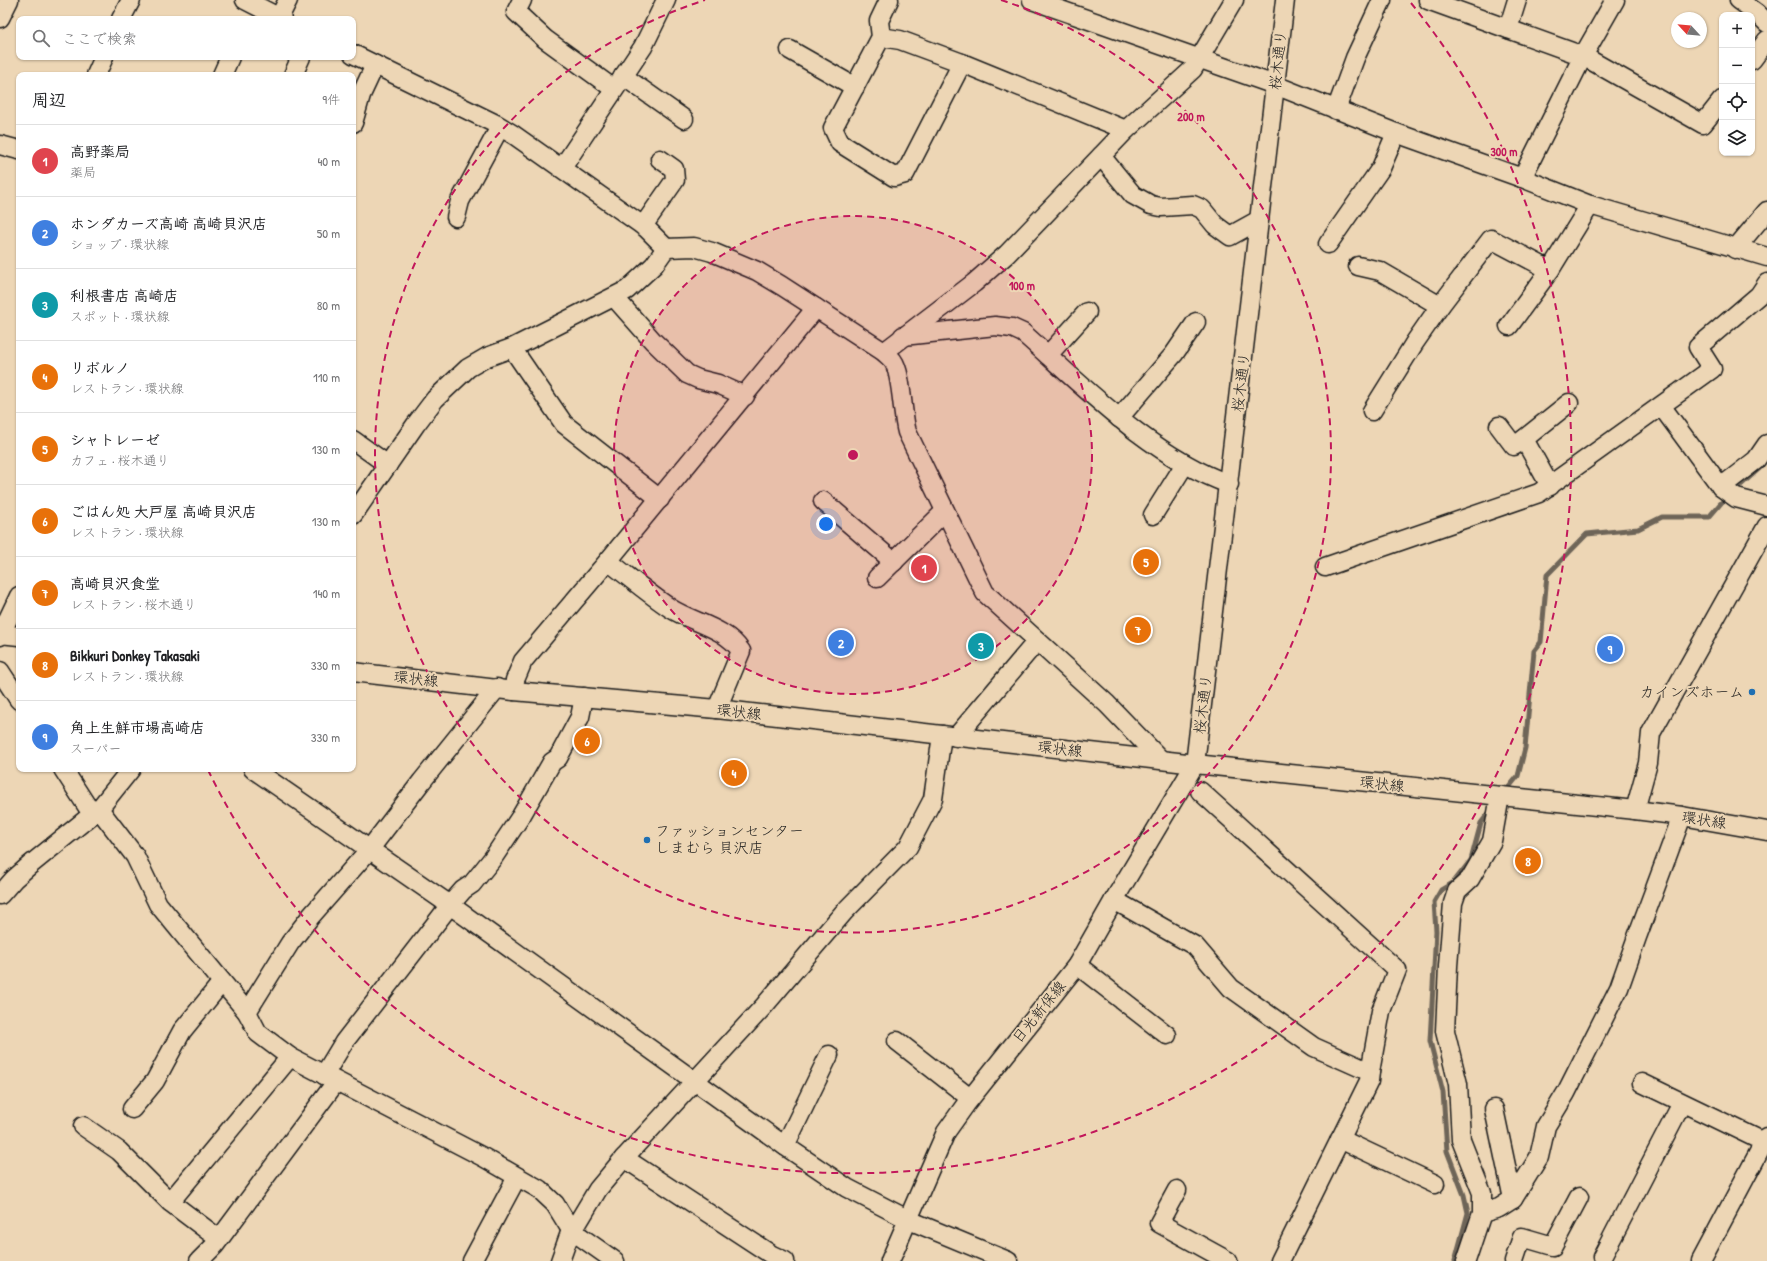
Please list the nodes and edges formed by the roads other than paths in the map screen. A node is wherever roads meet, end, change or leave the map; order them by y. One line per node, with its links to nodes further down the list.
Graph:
1 (9, 0): 20 (street)
2 (131, 0): 17 (street)
3 (288, 0): 19 (street)
4 (522, 0): 37 (street)
5 (666, 0): 37 (street)
6 (889, 0): 22 (street)
7 (1032, 0): 28 (street)
8 (1234, 0): 28 (street)
9 (1285, 0): 38 (street, 桜木通り)
10 (1382, 0): 41 (street)
11 (1428, 0): 21 (street)
12 (1517, 0): 21 (street)
13 (1615, 0): 26 (street)
14 (1739, 0): 16 (street)
15 (248, 8): 18 (street)
16 (1762, 12)
17 (123, 16)
18 (274, 16)
19 (281, 16)
20 (0, 18)
21 (1508, 29): 26 (street)
22 (881, 37): 32 (street); 39 (street)
23 (1767, 40): 27 (street)
24 (790, 50): 39 (street)
25 (356, 56): 33 (street)
26 (1583, 56): 40 (street); 52 (street)
27 (1755, 56)
28 (1200, 58): 38 (street); 45 (street)
29 (103, 60): 34 (street)
30 (229, 60): 35 (street)
31 (300, 60): 36 (street)
32 (962, 63): 39 (street); 45 (street)
33 (375, 65): 42 (street); 44 (street)
34 (97, 72)
35 (223, 72)
36 (294, 72)
37 (619, 83): 43 (street); 51 (street)
38 (1275, 85): 41 (street); 56 (street, 桜木通り)
39 (854, 87)
40 (1719, 104)
41 (1336, 110): 46 (street)
42 (356, 112)
43 (684, 119)
44 (500, 127): 51 (street); 55 (street)
45 (1126, 130): 49 (street)
46 (1396, 133): 52 (street); 58 (street)
47 (0, 145): 48 (street)
48 (16, 149)
49 (1101, 156): 56 (street); 71 (street)
50 (660, 160): 57 (street)
51 (562, 168): 57 (street)
52 (1522, 178): 53 (street)
53 (1590, 205): 60 (street); 63 (street)
54 (1767, 211): 60 (street)
55 (456, 217)
56 (1259, 220): 86 (street, 桜木通り)
57 (643, 226): 59 (street)
58 (1328, 244)
59 (666, 248): 65 (street); 67 (street)
60 (1735, 249): 61 (street)
61 (1767, 257)
62 (1358, 266): 66 (street)
63 (1550, 270): 66 (street); 70 (street)
64 (1767, 282): 77 (street)
65 (614, 297): 72 (street); 75 (street)
66 (1440, 306): 78 (street)
67 (816, 308): 73 (street); 75 (street)
68 (1087, 312): 74 (street)
69 (1196, 322): 79 (street)
70 (1509, 326)
71 (903, 336): 73 (street); 74 (street)
72 (512, 348): 85 (street); 89 (street)
73 (884, 352): 93 (street)
74 (1048, 355): 79 (street)
75 (745, 396): 89 (street)
76 (1569, 404): 81 (street)
77 (1662, 407): 87 (street); 88 (street)
78 (1372, 412)
79 (1119, 418): 84 (street)
80 (1499, 426): 81 (street)
81 (1524, 439): 87 (street)
82 (356, 442): 85 (street)
83 (1767, 444): 88 (street)
84 (1185, 464): 86 (street); 94 (street)
85 (388, 465): 92 (street)
86 (1229, 484): 112 (street, 桜木通り)
87 (1550, 486): 98 (street)
88 (1721, 487): 91 (street)
89 (660, 498): 96 (street)
90 (823, 501): 97 (street)
91 (1767, 506)
92 (356, 511)
93 (945, 511): 97 (street); 103 (street)
94 (1153, 515)
95 (1767, 526): 118 (street)
96 (608, 561): 106 (street); 109 (street)
97 (894, 562): 99 (street)
98 (1325, 567)
99 (877, 578)
100 (16, 602): 101 (street)
101 (0, 634): 102 (street)
102 (16, 636)
103 (1037, 640): 110 (street); 111 (street)
104 (0, 671): 107 (street)
105 (356, 672): 106 (street, 環状線)
106 (505, 689): 108 (street, 環状線); 122 (street)
107 (16, 695)
108 (584, 697): 109 (street, 環状線); 125 (street)
109 (717, 709): 110 (street, 環状線)
110 (949, 736): 111 (street, 環状線); 135 (street)
111 (1160, 759): 112 (street, 環状線)
112 (1195, 764): 117 (street, 環状線); 124 (street, 日光新保線)
113 (65, 772): 119 (street)
114 (129, 772): 119 (street)
115 (257, 772): 122 (street)
116 (1200, 791): 133 (street)
117 (1500, 796): 118 (street, 環状線); 152 (street)
118 (1635, 810): 120 (street, 環状線)
119 (96, 812): 123 (street); 127 (street)
120 (1682, 816): 121 (street, 環状線); 150 (street)
121 (1767, 831)
122 (369, 850): 125 (street); 128 (street)
123 (0, 895)
124 (1114, 900): 126 (street, 日光新保線); 133 (street)
125 (450, 905): 134 (street); 135 (street)
126 (1077, 964): 129 (street); 137 (street, 日光新保線)
127 (222, 982): 128 (street); 139 (street)
128 (247, 1012): 132 (street)
129 (1168, 1035)
130 (897, 1041): 137 (street)
131 (829, 1055): 143 (street)
132 (290, 1057): 134 (street); 151 (street)
133 (1370, 1072): 142 (street)
134 (330, 1078): 146 (street); 155 (street)
135 (694, 1080): 143 (street); 145 (street)
136 (1642, 1083): 138 (street)
137 (970, 1098): 153 (street, 日光新保線)
138 (1682, 1103): 144 (street); 156 (street)
139 (132, 1109)
140 (1494, 1109): 150 (street)
141 (83, 1126): 151 (street)
142 (1340, 1140): 147 (street); 165 (street)
143 (785, 1146): 153 (street)
144 (1764, 1149): 168 (street)
145 (624, 1158): 154 (street); 157 (street)
146 (518, 1177): 154 (street); 159 (street)
147 (1435, 1184)
148 (1176, 1190): 164 (street)
149 (1579, 1197): 167 (street)
150 (1513, 1199): 152 (street)
151 (170, 1202): 155 (street)
152 (1482, 1212): 166 (street)
153 (909, 1220): 162 (street, 日光新保線); 163 (street)
154 (571, 1230): 160 (street); 161 (street)
155 (219, 1239): 158 (street)
156 (1602, 1257)
157 (775, 1259)
158 (199, 1261)
159 (472, 1261)
160 (560, 1261)
161 (615, 1261)
162 (890, 1261)
163 (1008, 1261)
164 (1228, 1261)
165 (1280, 1261)
166 (1466, 1261)
167 (1514, 1261)
168 (1701, 1261)

